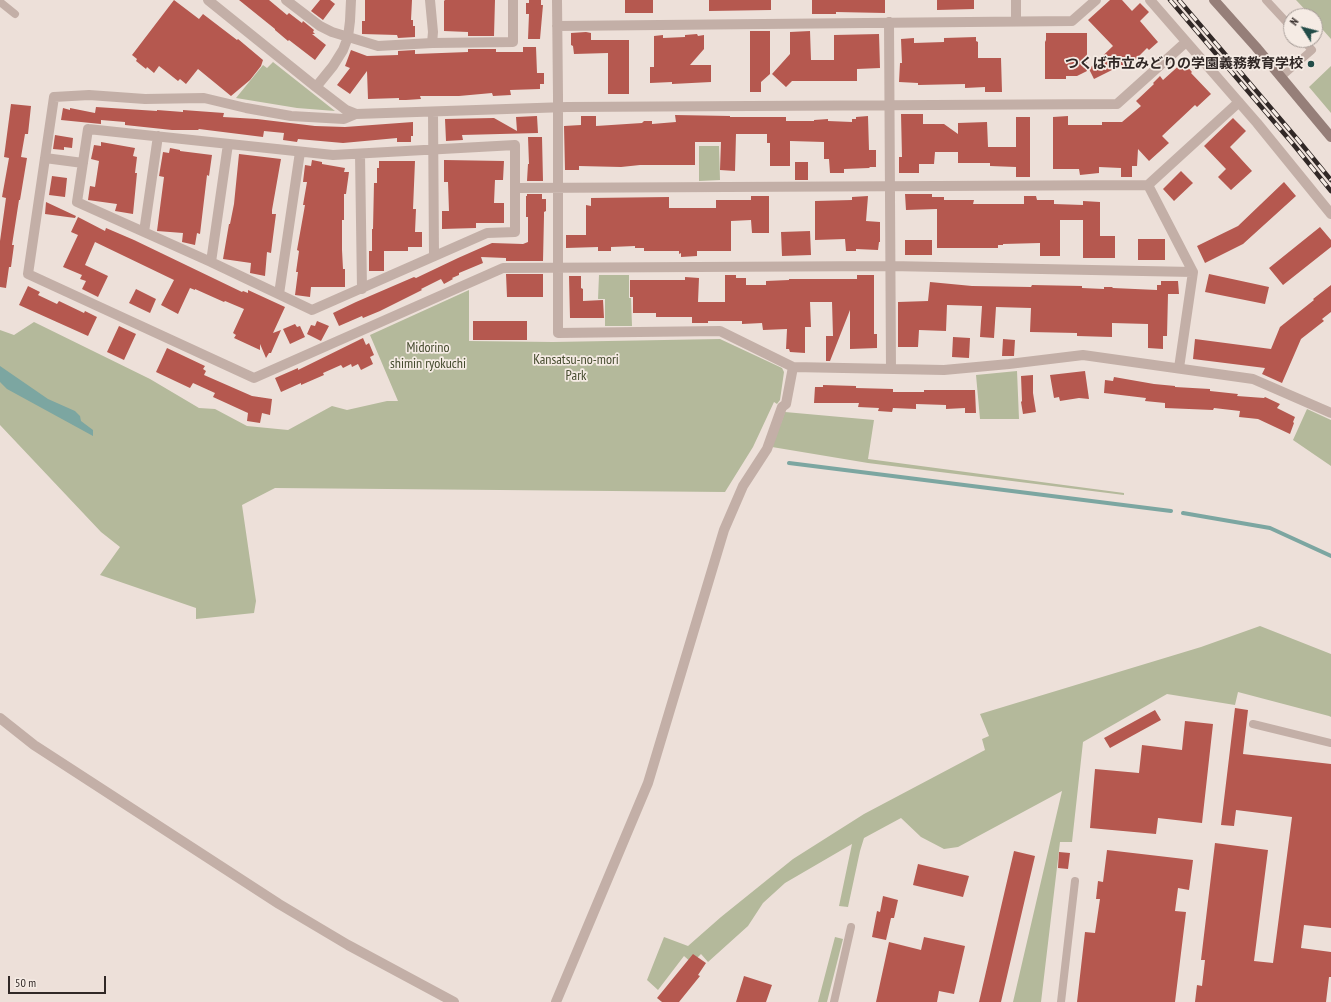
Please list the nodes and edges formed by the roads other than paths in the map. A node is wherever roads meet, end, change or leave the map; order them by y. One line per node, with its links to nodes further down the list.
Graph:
1 (208, 0): 23 (street)
2 (286, 0): 18 (street)
3 (352, 0): 18 (street)
4 (430, 0): 20 (street)
5 (513, 0): 20 (street)
6 (557, 0): 17 (street)
7 (1016, 0): 15 (street)
8 (1096, 0): 15 (street)
9 (1150, 0): 19 (street)
10 (1214, 0): 22 (street)
11 (1266, 0): 14 (lane)
12 (0, 2): 13 (lane)
13 (15, 14)
14 (1283, 19)
15 (1016, 21): 16 (street)
16 (889, 22): 17 (street); 25 (street)
17 (557, 26): 26 (street)
18 (348, 37): 20 (street); 23 (street)
19 (1186, 42): 24 (street); 25 (street)
20 (432, 43)
21 (1310, 48): 22 (lane)
22 (1281, 77): 30 (street)
23 (316, 87): 28 (street)
24 (1239, 102): 37 (street); 41 (street)
25 (888, 105): 26 (street); 38 (street)
26 (558, 107): 27 (street); 40 (street)
27 (433, 112): 28 (street); 32 (street)
28 (356, 114): 35 (street)
29 (158, 136): 31 (street); 36 (street); 42 (street)
30 (1331, 137)
31 (228, 144): 33 (street); 44 (street)
32 (432, 150): 34 (street); 39 (street); 43 (street)
33 (300, 152): 34 (street); 49 (street)
34 (360, 154): 48 (street)
35 (45, 158): 36 (street); 46 (street)
36 (83, 163): 42 (street)
37 (1148, 185): 38 (street); 47 (street)
38 (890, 186): 40 (street); 45 (street)
39 (516, 188): 40 (street); 43 (street)
40 (558, 188): 46 (street)
41 (1331, 214)
42 (144, 232): 44 (street)
43 (434, 256): 48 (street)
44 (211, 262): 49 (street)
45 (890, 266): 46 (street); 47 (street); 52 (street)
46 (558, 268): 50 (street)
47 (1193, 272): 51 (street)
48 (362, 289): 49 (street)
49 (279, 294)
50 (793, 367): 52 (street); 60 (street)
51 (1179, 368): 52 (street); 53 (street)
52 (891, 369)
53 (1331, 413)
54 (0, 718): 59 (street)
55 (1253, 724): 56 (lane)
56 (1331, 743)
57 (1075, 881): 62 (lane)
58 (851, 927): 61 (lane)
59 (454, 1002)
60 (556, 1002)
61 (834, 1002)
62 (1061, 1002)

